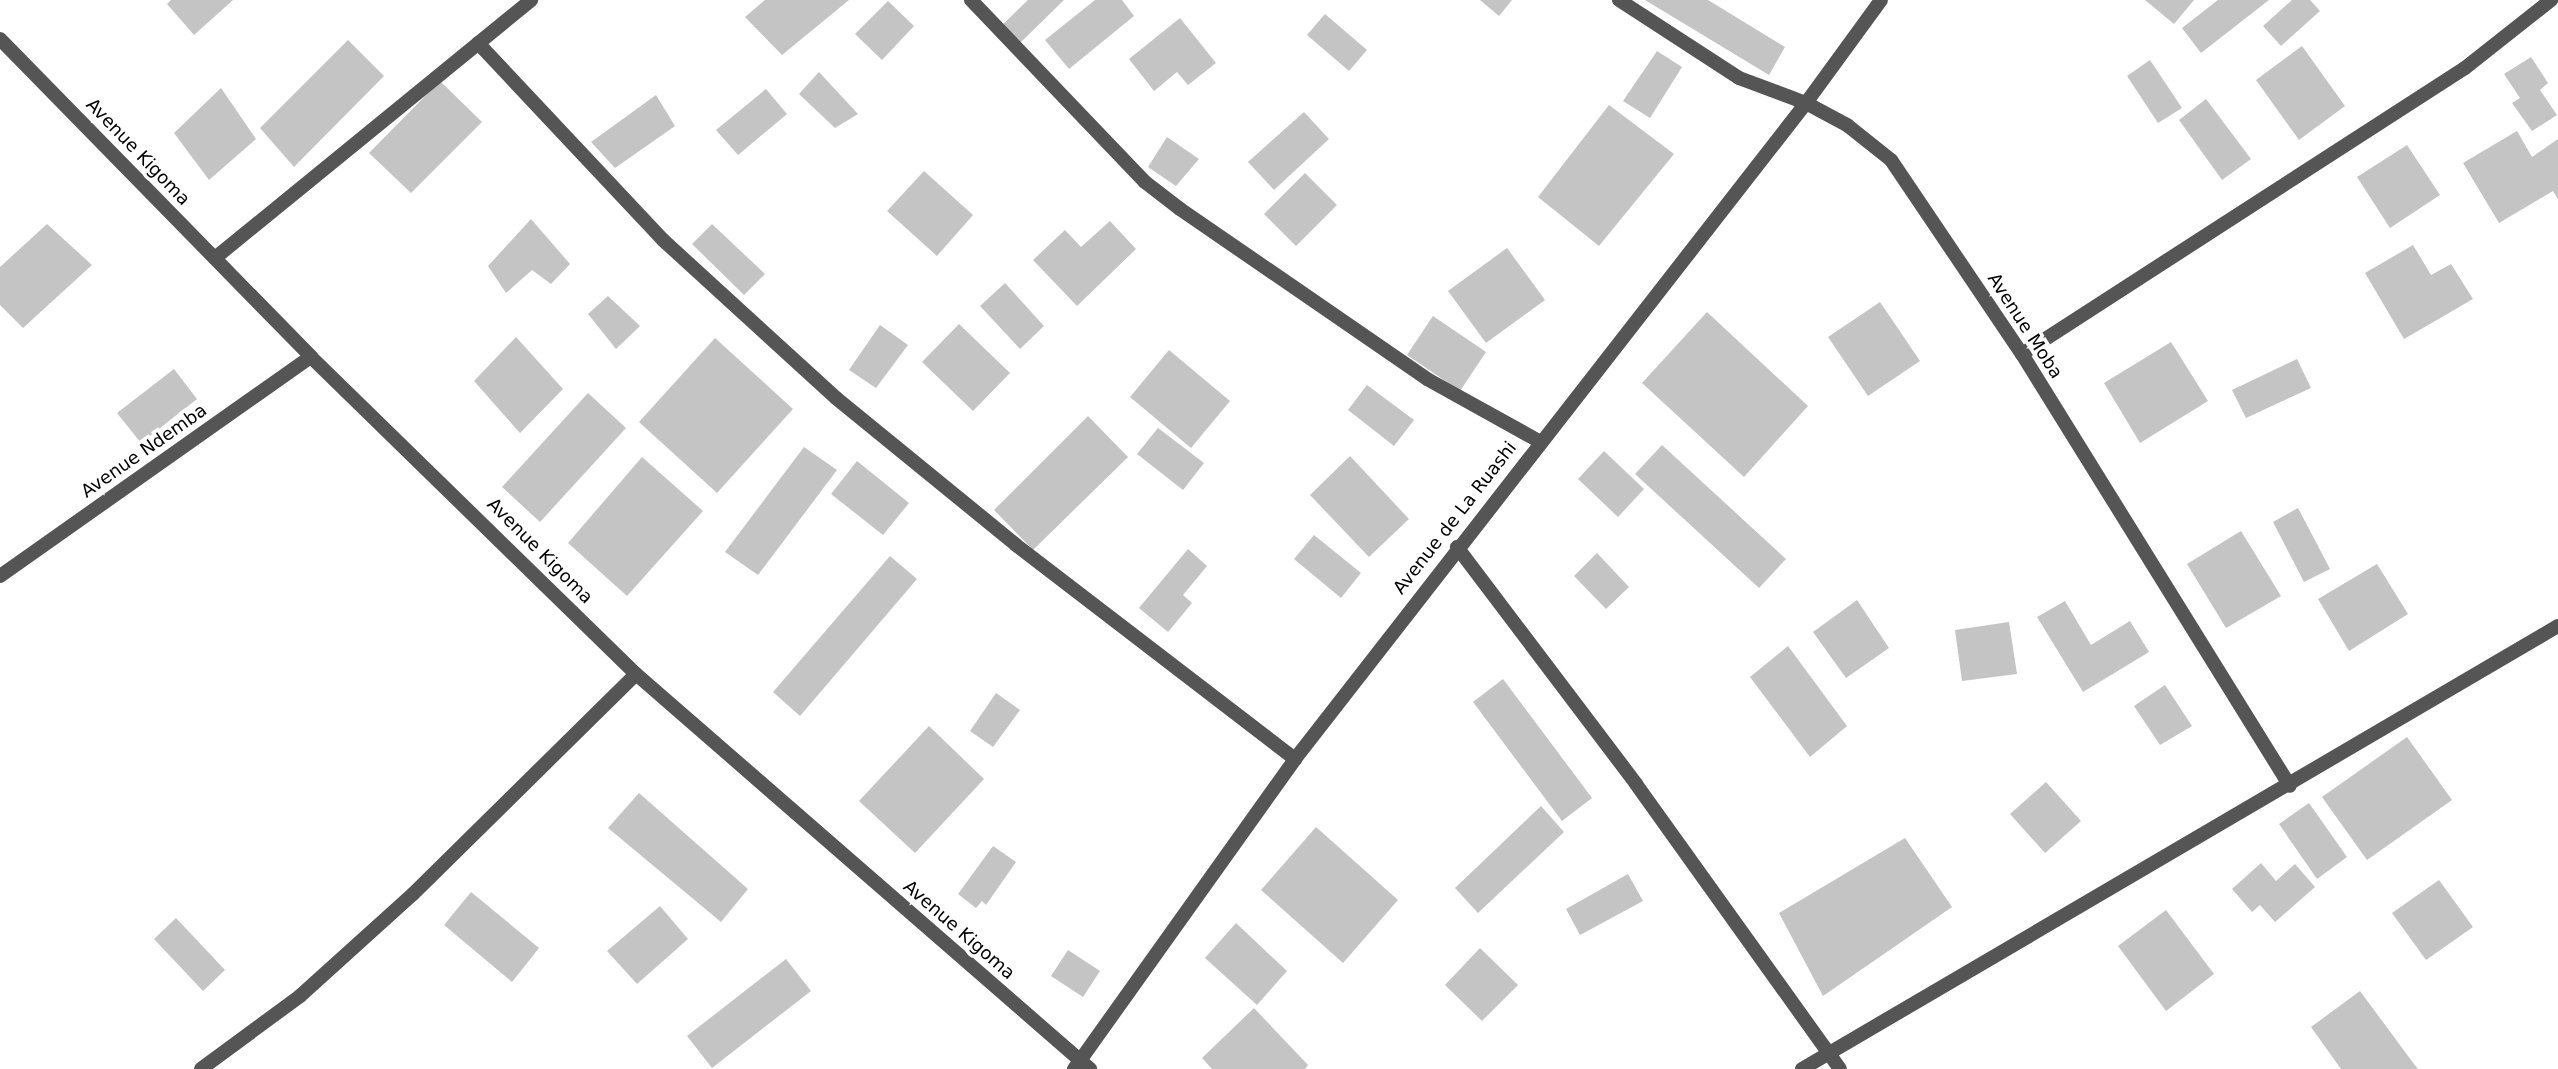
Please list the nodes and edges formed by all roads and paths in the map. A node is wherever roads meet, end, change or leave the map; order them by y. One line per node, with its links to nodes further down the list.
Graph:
1 (531, 0): 7 (street)
2 (971, 0): 12 (street)
3 (1619, 0): 8 (street, Avenue Moba)
4 (1881, 0): 8 (street, Avenue de La Ruashi)
5 (2551, 0): 10 (street)
6 (0, 39): 9 (street, Avenue Kigoma)
7 (478, 43): 9 (street); 17 (street)
8 (1806, 103): 10 (street, Avenue Moba); 12 (street, Avenue de La Ruashi)
9 (215, 258): 11 (street, Avenue Kigoma)
10 (2022, 354): 18 (street, Avenue Moba)
11 (310, 357): 14 (street, Avenue Ndemba); 16 (street, Avenue Kigoma)
12 (1539, 441): 13 (street, Avenue de La Ruashi)
13 (1457, 547): 17 (street, Avenue de La Ruashi); 19 (street)
14 (0, 576)
15 (2558, 626): 18 (street)
16 (636, 674): 20 (street, Avenue Kigoma); 21 (street)
17 (1295, 759): 20 (street, Avenue de La Ruashi)
18 (2290, 786): 19 (street)
19 (1830, 1053): 22 (street); 23 (street)
20 (1081, 1066)
21 (201, 1069)
22 (1802, 1069)
23 (1840, 1069)

